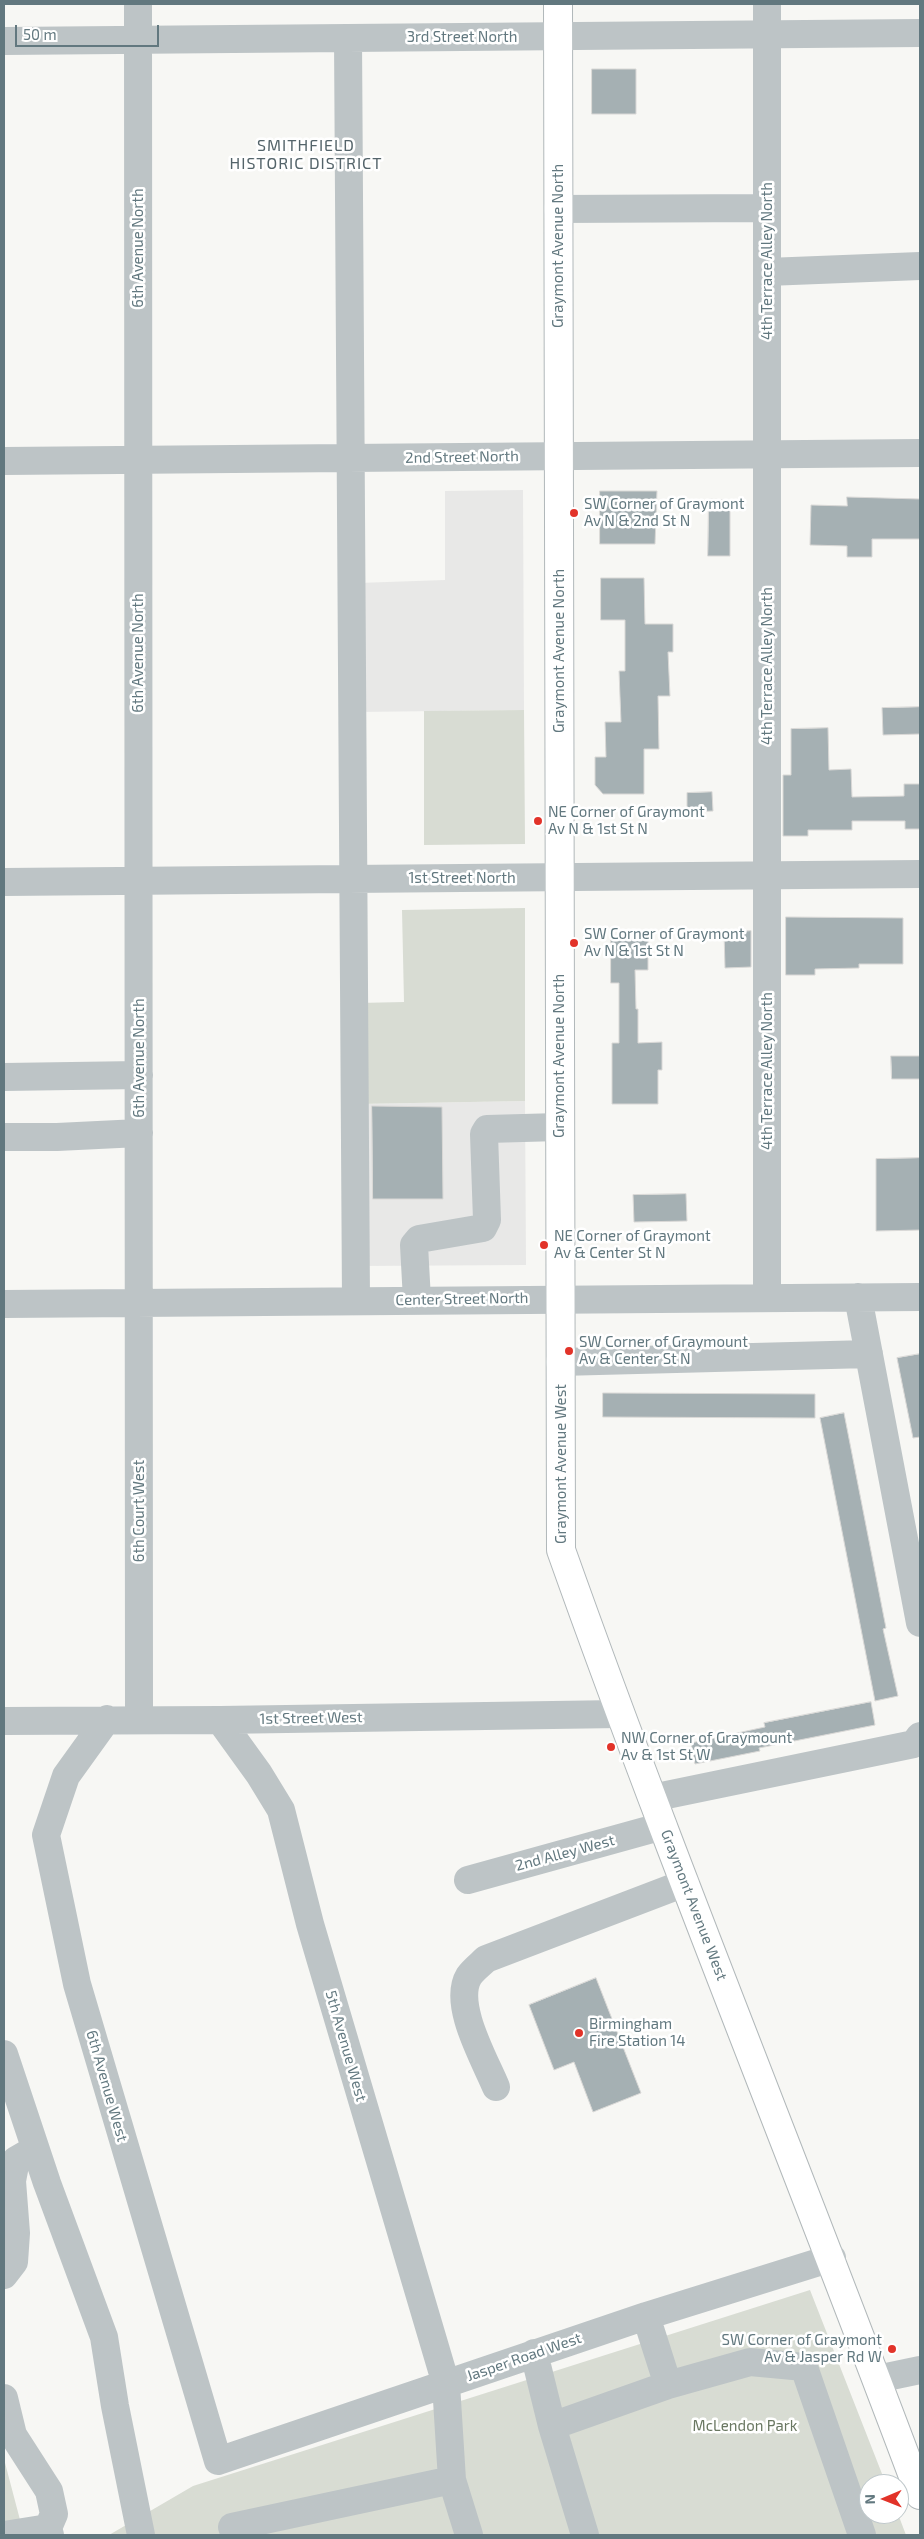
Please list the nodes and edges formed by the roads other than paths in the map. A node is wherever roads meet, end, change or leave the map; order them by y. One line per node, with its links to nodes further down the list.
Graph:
1 (138, 4): 8 (street, 6th Avenue North)
2 (558, 4): 6 (main road, Graymont Avenue North)
3 (767, 4): 5 (street, 4th Terrace Alley North)
4 (920, 33): 5 (street, 3rd Street North)
5 (767, 35): 6 (street, 3rd Street North); 10 (street, 4th Terrace Alley North)
6 (558, 36): 7 (street, 3rd Street North); 11 (main road, Graymont Avenue North)
7 (348, 38): 8 (street, 3rd Street North); 17 (street)
8 (138, 40): 9 (street, 3rd Street North); 18 (street, 6th Avenue North)
9 (4, 41)
10 (767, 208): 11 (street); 13 (street, 4th Terrace Alley North)
11 (558, 210): 16 (main road, Graymont Avenue North)
12 (920, 266): 13 (street)
13 (767, 272): 15 (street, 4th Terrace Alley North)
14 (920, 453): 15 (street, 2nd Street North)
15 (767, 455): 16 (street, 2nd Street North); 21 (street, 4th Terrace Alley North)
16 (558, 456): 17 (street, 2nd Street North); 22 (main road, Graymont Avenue North)
17 (351, 458): 18 (street, 2nd Street North); 23 (street)
18 (138, 460): 19 (street, 2nd Street North); 24 (street, 6th Avenue North)
19 (4, 462)
20 (920, 874): 21 (street, 1st Street North)
21 (767, 875): 22 (street, 1st Street North); 32 (street, 4th Terrace Alley North)
22 (559, 877): 23 (street, 1st Street North); 28 (main road, Graymont Avenue North)
23 (355, 879): 24 (street, 1st Street North); 35 (street)
24 (138, 881): 25 (street, 1st Street North); 26 (street, 6th Avenue North)
25 (4, 882)
26 (139, 1075): 27 (street); 29 (street, 6th Avenue North)
27 (4, 1077)
28 (559, 1127): 34 (main road, Graymont Avenue North); 36 (street)
29 (139, 1133): 30 (street); 37 (street, 6th Avenue North)
30 (4, 1137)
31 (920, 1296): 33 (street, Center Street North)
32 (767, 1297): 33 (street, Center Street North); 34 (street, Center Street North)
33 (858, 1297): 39 (street)
34 (560, 1298): 36 (street, Center Street North); 40 (main road, Graymont Avenue West)
35 (356, 1300): 36 (street, Center Street North); 37 (street, Center Street North)
36 (417, 1300)
37 (138, 1303): 38 (street, Center Street North); 44 (street, 6th Court West)
38 (4, 1304)
39 (869, 1354): 40 (street); 41 (street)
40 (560, 1362): 42 (main road, Graymont Avenue West)
41 (920, 1623)
42 (619, 1714): 45 (street, 1st Street West); 48 (main road, Graymont Avenue West)
43 (107, 1719): 44 (street, 1st Street West); 46 (street, 1st Street West); 65 (street, 6th Avenue West)
44 (139, 1719): 45 (street, 1st Street West)
45 (220, 1720): 61 (street, 5th Avenue West)
46 (4, 1721)
47 (920, 1736): 48 (street)
48 (652, 1798): 49 (main road, Graymont Avenue West)
49 (663, 1826): 50 (street, 2nd Alley West); 51 (main road, Graymont Avenue West)
50 (468, 1880)
51 (685, 1883): 53 (street); 55 (main road, Graymont Avenue West)
52 (4, 2054): 54 (street)
53 (496, 2087)
54 (36, 2150): 56 (street); 71 (street)
55 (832, 2258): 57 (street, Jasper Road West); 60 (main road, Graymont Avenue West)
56 (4, 2275)
57 (646, 2316): 58 (street, Jasper Road West); 62 (street)
58 (534, 2353): 61 (street, Jasper Road West); 64 (street)
59 (920, 2370): 60 (street)
60 (877, 2379): 67 (main road, Graymont Avenue West)
61 (446, 2384): 65 (street, Jasper Road West); 66 (street, 5th Avenue West)
62 (668, 2385): 64 (street); 74 (street)
63 (4, 2398): 69 (street)
64 (552, 2426): 73 (street)
65 (218, 2461)
66 (452, 2480): 68 (street); 72 (street, 5th Avenue West)
67 (920, 2495)
68 (232, 2527)
69 (49, 2532): 70 (street)
70 (4, 2535)
71 (141, 2535)
72 (469, 2535)
73 (585, 2535)
74 (862, 2535)

